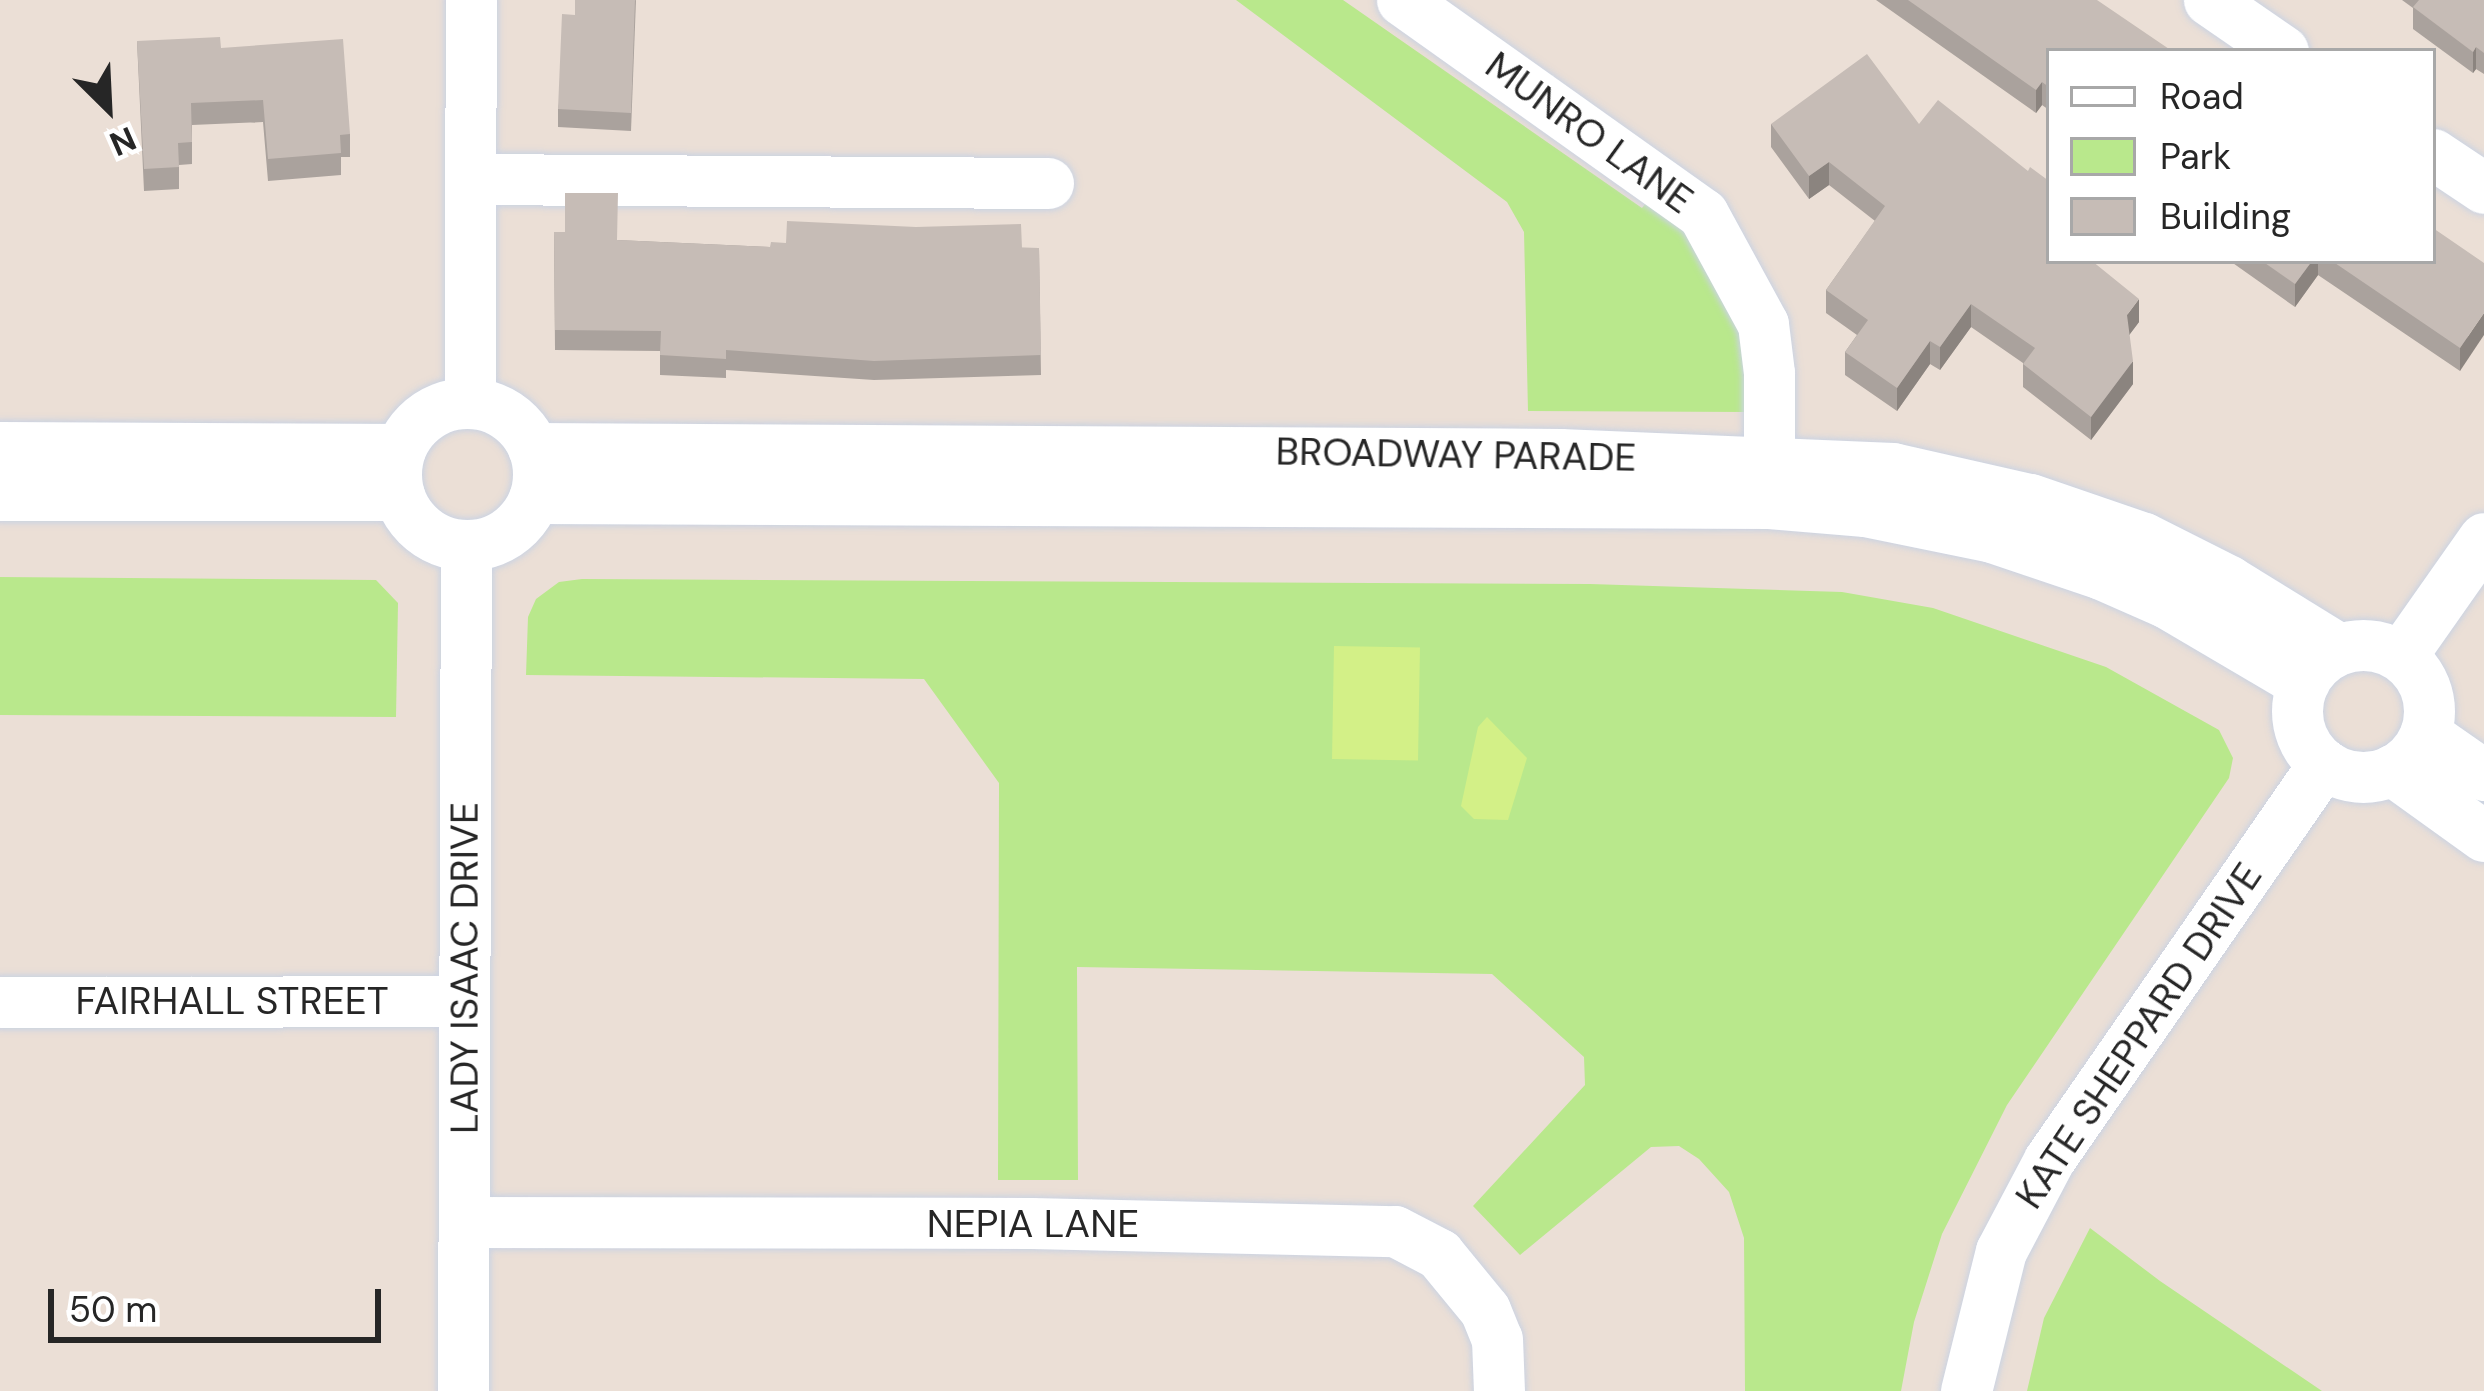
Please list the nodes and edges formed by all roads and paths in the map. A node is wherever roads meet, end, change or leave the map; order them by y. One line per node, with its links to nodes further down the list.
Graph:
1 (471, 0): 6 (street)
2 (1402, 0): 13 (street, MUNRO LANE)
3 (2221, 3): 4 (street)
4 (2279, 48)
5 (2436, 156): 8 (street)
6 (470, 179): 7 (street); 9 (street)
7 (1048, 183)
8 (2484, 188)
9 (470, 403): 11 (street); 12 (street)
10 (0, 447): 12 (street)
11 (533, 448): 13 (street, BROADWAY PARADE); 15 (street)
12 (399, 472): 14 (street); 17 (street)
13 (1770, 482): 15 (street, BROADWAY PARADE); 19 (street, BROADWAY PARADE)
14 (0, 495)
15 (534, 498): 17 (street)
16 (2484, 538): 18 (street)
17 (466, 545): 24 (street, LADY ISAAC DRIVE)
18 (2401, 656): 19 (street); 20 (street)
19 (2321, 666): 21 (street)
20 (2408, 752): 21 (street); 22 (street); 23 (street)
21 (2324, 764): 29 (street, KATE SHEPPARD DRIVE)
22 (2484, 775)
23 (2484, 836)
24 (464, 1001): 25 (street, FAIRHALL STREET); 26 (street, LADY ISAAC DRIVE)
25 (0, 1002)
26 (464, 1222): 27 (street, LADY ISAAC DRIVE); 28 (street, NEPIA LANE)
27 (463, 1391)
28 (1499, 1391)
29 (1966, 1391)

